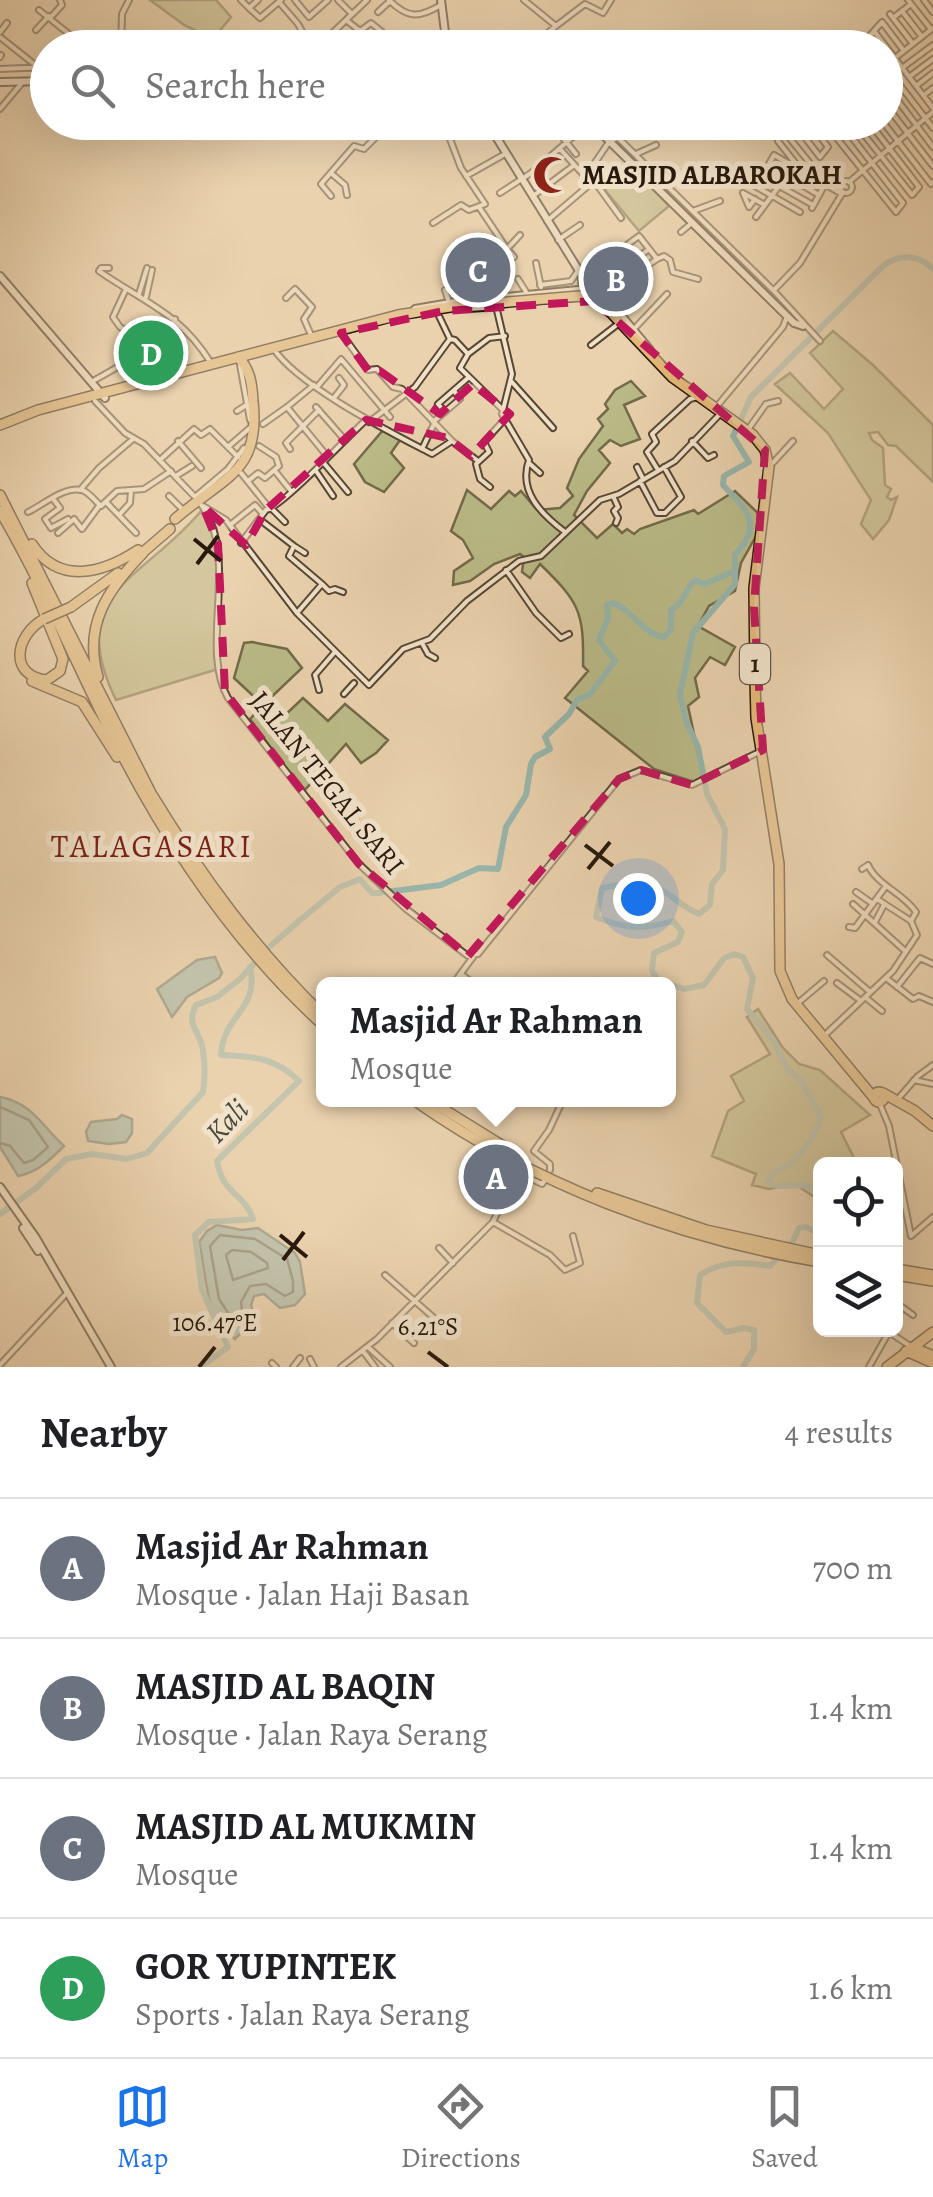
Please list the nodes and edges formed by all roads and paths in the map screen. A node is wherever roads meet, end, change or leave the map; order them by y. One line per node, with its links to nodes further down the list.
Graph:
1 (60, 0): 23 (street)
2 (242, 0): 17 (street)
3 (258, 0): 17 (street)
4 (296, 0): 24 (street)
5 (328, 0): 24 (street)
6 (338, 0): 22 (street)
7 (366, 0): 22 (street)
8 (389, 0): 14 (street); 20 (street)
9 (524, 0): 28 (street)
10 (611, 0): 15 (street)
11 (924, 0): 21 (street)
12 (125, 1): 31 (street)
13 (280, 1): 17 (street); 27 (street)
14 (441, 2): 35 (main road)
15 (586, 2): 28 (street)
16 (910, 2): 19 (street); 38 (street)
17 (249, 8)
18 (38, 10): 23 (street)
19 (902, 10): 37 (street); 41 (street)
20 (378, 12)
21 (933, 12)
22 (352, 14): 25 (street)
23 (49, 17): 29 (street); 30 (street)
24 (308, 17): 27 (street)
25 (346, 20): 33 (street); 34 (street)
26 (7, 23): 40 (street)
27 (299, 26): 32 (street)
28 (556, 26): 36 (street)
29 (36, 30)
30 (65, 30)
31 (122, 30)
32 (302, 30)
33 (336, 30)
34 (358, 30)
35 (444, 30)
36 (552, 30)
37 (902, 30)
38 (932, 30): 41 (street)
39 (903, 31): 42 (street)
40 (0, 34): 46 (street)
41 (922, 37): 42 (street)
42 (913, 44): 44 (street)
43 (931, 46): 45 (street); 47 (street)
44 (904, 51)
45 (933, 57): 52 (street)
46 (30, 65)
47 (903, 67)
48 (0, 68): 51 (street)
49 (903, 69): 52 (street)
50 (933, 73): 56 (street)
51 (30, 74)
52 (910, 77): 56 (street)
53 (30, 79): 54 (main road)
54 (24, 80): 55 (main road); 61 (street)
55 (0, 82)
56 (916, 86): 59 (street)
57 (933, 88): 59 (street)
58 (903, 90): 63 (street)
59 (924, 95): 62 (street)
60 (903, 108): 64 (street)
61 (3, 110)
62 (933, 110): 63 (street)
63 (926, 118): 64 (street); 66 (street)
64 (916, 125): 67 (street); 86 (street)
65 (903, 128): 67 (street)
66 (933, 128)
67 (907, 133): 68 (street); 98 (street)
68 (903, 136)
69 (372, 140): 101 (street)
70 (454, 140): 103 (street)
71 (498, 140): 91 (main road)
72 (564, 140): 87 (street)
73 (571, 140): 87 (street)
74 (612, 140): 105 (street)
75 (614, 140): 126 (main road)
76 (615, 140): 93 (street)
77 (792, 140): 102 (street)
78 (807, 140): 79 (street)
79 (822, 140)
80 (838, 140): 99 (street)
81 (854, 140): 95 (street)
82 (868, 140): 94 (street)
83 (883, 140): 89 (street)
84 (897, 140): 89 (street); 106 (street)
85 (778, 142): 100 (street)
86 (932, 142)
87 (567, 144): 90 (street); 92 (street)
88 (656, 145): 93 (street)
89 (888, 147): 94 (street); 94 (street)
90 (560, 149): 96 (street); 104 (street)
91 (506, 154): 103 (street); 104 (main road)
92 (576, 154)
93 (636, 154): 121 (street)
94 (879, 154): 95 (street)
95 (870, 161): 99 (street); 99 (street)
96 (573, 166): 105 (street); 115 (street)
97 (768, 166): 100 (street); 109 (street); 113 (street)
98 (933, 166)
99 (861, 169): 110 (street)
100 (801, 171): 102 (street)
101 (331, 173): 112 (street); 114 (street)
102 (809, 175): 108 (street)
103 (466, 176): 120 (street)
104 (521, 178): 111 (street); 115 (main road)
105 (591, 180): 123 (street); 125 (street)
106 (933, 182)
107 (750, 183): 116 (street)
108 (825, 184): 110 (street); 113 (street)
109 (779, 186): 113 (street); 116 (street)
110 (842, 193): 154 (street)
111 (500, 194)
112 (347, 195)
113 (819, 195)
114 (331, 196)
115 (532, 196): 125 (main road)
116 (772, 196): 119 (street); 122 (street)
117 (754, 199): 119 (street)
118 (720, 200): 121 (street)
119 (765, 205): 124 (street)
120 (479, 207): 127 (street); 133 (street)
121 (693, 211): 154 (street)
122 (800, 212)
123 (620, 218)
124 (756, 218)
125 (547, 221): 131 (main road)
126 (693, 222): 129 (street); 154 (main road)
127 (433, 223)
128 (580, 225): 131 (street)
129 (681, 232)
130 (520, 234): 133 (street)
131 (558, 240): 143 (main road)
132 (649, 248): 136 (street); 137 (street); 139 (street)
133 (507, 249): 134 (street); 135 (street)
134 (514, 257)
135 (498, 258)
136 (656, 259): 142 (street); 146 (street)
137 (623, 260): 139 (street); 143 (street)
138 (536, 263): 149 (street)
139 (629, 264): 142 (street)
140 (109, 268): 148 (street)
141 (150, 269): 155 (street)
142 (636, 274): 151 (street)
143 (581, 275): 149 (street); 151 (main road); 152 (main road)
144 (0, 276): 187 (main road)
145 (518, 279): 156 (street)
146 (698, 280)
147 (481, 282): 159 (street)
148 (126, 287): 155 (street); 175 (street)
149 (542, 289): 156 (main road); 157 (main road)
150 (445, 290): 161 (street)
151 (597, 293): 152 (main road); 169 (main road)
152 (583, 294): 157 (main road); 167 (main road)
153 (667, 294): 169 (street)
154 (771, 294): 164 (main road); 168 (street)
155 (142, 295): 166 (street)
156 (528, 295): 160 (main road)
157 (567, 295): 160 (main road)
158 (286, 298): 173 (street)
159 (489, 298): 160 (main road); 161 (main road)
160 (506, 301): 162 (main road)
161 (449, 302): 165 (main road)
162 (496, 306): 163 (main road); 172 (street)
163 (437, 312): 165 (main road); 174 (street)
164 (788, 316): 168 (main road); 202 (street)
165 (398, 317): 170 (highway); 171 (highway); 178 (highway, bridge)
166 (175, 319): 175 (street); 182 (street)
167 (618, 324): 177 (street); 178 (main road)
168 (804, 325): 176 (street)
169 (634, 329): 178 (main road)
170 (341, 333): 171 (highway); 191 (street)
171 (328, 335): 173 (highway)
172 (505, 336): 181 (street); 188 (street)
173 (313, 339): 179 (highway)
174 (450, 339): 181 (street); 191 (street)
175 (143, 341): 187 (street)
176 (820, 341)
177 (591, 345)
178 (646, 348): 192 (highway)
179 (273, 350): 180 (highway); 189 (street)
180 (257, 354): 183 (highway); 183 (highway)
181 (468, 354): 185 (street)
182 (211, 364): 183 (highway); 184 (highway)
183 (242, 366): 184 (highway); 196 (street); 228 (highway)
184 (194, 371): 193 (highway)
185 (470, 377): 190 (street); 198 (street)
186 (339, 378): 194 (street)
187 (93, 381): 193 (main road)
188 (512, 381): 198 (street); 211 (street)
189 (315, 386): 194 (street); 197 (street); 199 (street)
190 (454, 391): 201 (street); 201 (street)
191 (406, 394): 199 (street); 206 (street)
192 (697, 396): 202 (highway); 233 (street)
193 (102, 397): 208 (highway); 213 (street)
194 (334, 398): 205 (street)
195 (778, 401): 212 (street)
196 (248, 404): 200 (street); 210 (street)
197 (287, 407): 207 (street); 209 (street)
198 (503, 409): 204 (street)
199 (385, 410): 203 (street); 205 (street)
200 (237, 411)
201 (444, 411): 206 (street)
202 (720, 412): 212 (highway); 217 (street)
203 (390, 416)
204 (504, 420): 226 (street); 227 (street)
205 (368, 421): 214 (street); 222 (street)
206 (433, 423): 216 (street); 222 (street)
207 (264, 424)
208 (0, 425)
209 (302, 426): 214 (street); 221 (street); 224 (street)
210 (251, 427): 220 (street); 228 (street)
211 (554, 428)
212 (746, 430): 231 (highway)
213 (133, 439): 225 (street); 242 (street)
214 (344, 440): 224 (street)
215 (178, 441): 220 (street); 225 (street); 232 (street)
216 (452, 441): 222 (street); 226 (street)
217 (692, 441): 223 (street); 233 (street)
218 (793, 441): 231 (street)
219 (259, 446): 235 (street)
220 (228, 447): 228 (street)
221 (290, 448)
222 (422, 448)
223 (714, 456)
224 (325, 459): 236 (street); 245 (street)
225 (160, 460): 234 (street)
226 (478, 462): 241 (street)
227 (528, 463): 237 (street); 264 (street)
228 (241, 464): 240 (street); 251 (highway)
229 (192, 466): 238 (street)
230 (637, 466): 239 (street)
231 (769, 467): 283 (highway, 1)
232 (201, 468)
233 (661, 469): 239 (street); 239 (street)
234 (171, 471): 238 (street); 244 (street)
235 (276, 471): 240 (street); 243 (street)
236 (316, 471): 243 (street); 248 (street)
237 (540, 473)
238 (176, 476): 251 (street)
239 (642, 480): 249 (street)
240 (248, 481): 254 (street)
241 (490, 487)
242 (80, 490): 250 (street); 253 (street)
243 (291, 490): 254 (street)
244 (131, 491): 252 (street); 256 (street)
245 (348, 492)
246 (0, 494): 269 (highway); 284 (highway)
247 (169, 496): 260 (street)
248 (333, 496)
249 (613, 496): 262 (street); 264 (street)
250 (53, 498): 255 (street); 259 (street)
251 (199, 501): 260 (highway); 263 (street); 299 (street, JALAN TEGAL SARI)
252 (106, 502): 253 (street); 256 (street)
253 (99, 505): 259 (street)
254 (271, 509): 258 (street); 261 (street)
255 (28, 512)
256 (119, 515): 266 (street)
257 (3, 516): 275 (highway); 284 (highway)
258 (261, 516): 263 (street); 267 (street); 268 (street)
259 (68, 519): 265 (street)
260 (175, 521): 269 (highway)
261 (285, 522)
262 (616, 523)
263 (230, 525): 267 (street)
264 (565, 532): 271 (street)
265 (58, 533)
266 (136, 534)
267 (241, 543): 274 (street)
268 (294, 546): 270 (street); 272 (street)
269 (140, 551): 275 (highway, bridge); 284 (highway)
270 (304, 554)
271 (506, 570): 276 (street); 277 (street)
272 (322, 584): 273 (street); 274 (street)
273 (343, 592)
274 (296, 613): 278 (street)
275 (44, 617): 284 (highway)
276 (569, 634)
277 (422, 643): 279 (street); 280 (street)
278 (334, 653): 280 (street); 281 (street)
279 (435, 658)
280 (356, 681): 282 (street)
281 (319, 690)
282 (344, 694)
283 (762, 750): 291 (highway, 1); 299 (street)
284 (148, 795): 298 (highway)
285 (862, 870): 286 (street)
286 (886, 886): 288 (street); 293 (street)
287 (856, 892): 288 (street)
288 (875, 901): 290 (street); 292 (street)
289 (853, 904): 292 (street)
290 (885, 904): 293 (street); 294 (street)
291 (781, 908): 310 (highway, 1); 316 (highway, 1)
292 (866, 914): 294 (street); 295 (street)
293 (911, 921): 296 (street)
294 (875, 922): 296 (street)
295 (849, 927)
296 (906, 951): 304 (street)
297 (827, 954): 308 (street)
298 (259, 955): 312 (highway); 314 (highway)
299 (473, 957): 301 (street)
300 (933, 964): 307 (street)
301 (461, 974): 302 (street); 303 (street)
302 (458, 977)
303 (465, 977)
304 (886, 978): 307 (street); 308 (street)
305 (824, 981): 310 (street)
306 (836, 983): 309 (street)
307 (897, 986): 311 (street)
308 (870, 992): 309 (street)
309 (863, 999): 313 (street); 315 (street)
310 (798, 1002): 315 (highway, 1)
311 (933, 1002)
312 (316, 1008)
313 (882, 1011)
314 (316, 1017)
315 (826, 1034): 316 (highway, 1)
316 (850, 1065): 320 (highway, 1)
317 (933, 1065): 318 (street)
318 (914, 1080): 319 (street); 321 (street)
319 (933, 1084)
320 (880, 1097): 321 (highway, 1); 325 (highway, 1); 330 (street)
321 (897, 1100): 325 (highway, 1)
322 (425, 1107): 333 (highway)
323 (439, 1107): 333 (highway)
324 (560, 1107): 327 (street)
325 (923, 1117): 326 (highway, 1)
326 (933, 1126)
327 (550, 1170)
328 (546, 1179): 331 (street)
329 (2, 1194): 340 (main road)
330 (933, 1217)
331 (494, 1222): 332 (street); 336 (street)
332 (574, 1236)
333 (763, 1247): 335 (highway)
334 (439, 1248): 336 (street)
335 (813, 1258)
336 (453, 1263): 341 (street)
337 (903, 1273): 339 (highway)
338 (385, 1276): 341 (street)
339 (933, 1278)
340 (66, 1294): 356 (street); 358 (main road)
341 (412, 1302): 344 (street); 345 (street)
342 (903, 1308): 343 (street)
343 (913, 1315)
344 (392, 1323): 349 (street); 350 (street)
345 (449, 1331)
346 (932, 1333): 351 (highway); 354 (highway)
347 (887, 1337): 364 (street)
348 (896, 1337): 351 (street)
349 (414, 1343)
350 (368, 1347): 352 (street); 363 (street)
351 (909, 1349): 354 (highway); 365 (highway)
352 (362, 1351): 357 (street); 362 (street)
353 (300, 1358): 359 (street)
354 (933, 1358)
355 (310, 1359): 360 (street)
356 (0, 1364)
357 (351, 1364): 361 (street)
358 (111, 1367)
359 (293, 1367)
360 (314, 1367)
361 (341, 1367)
362 (375, 1367)
363 (390, 1367)
364 (870, 1367)
365 (887, 1367)

